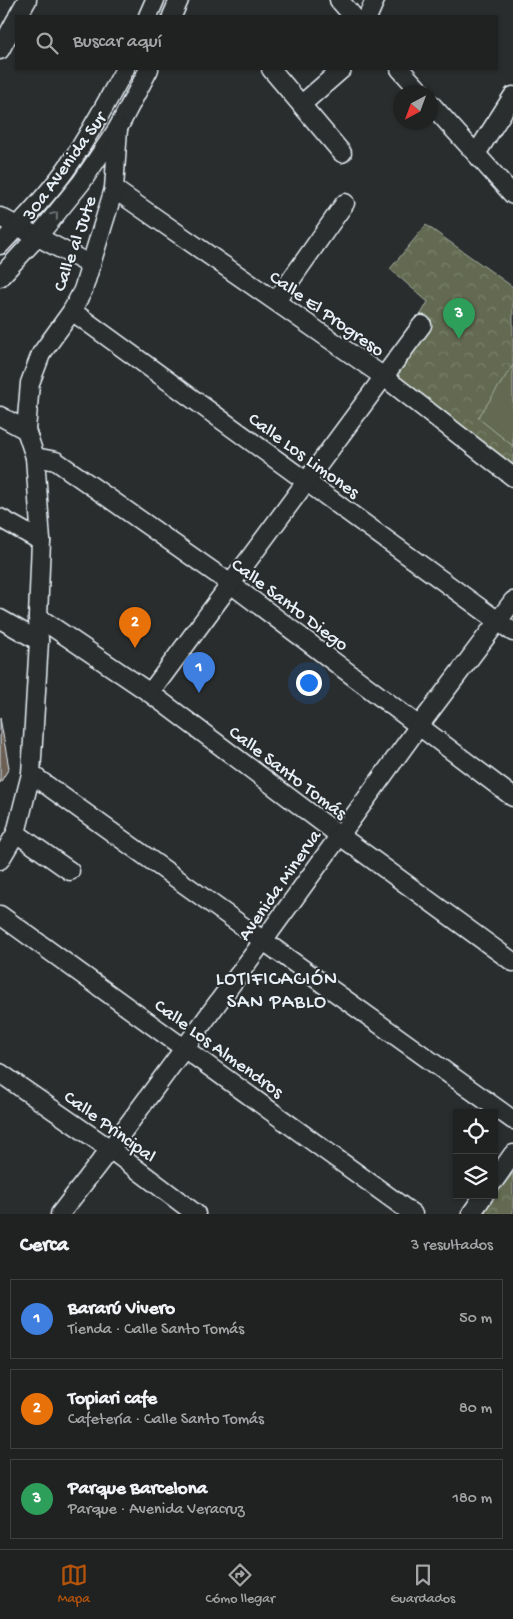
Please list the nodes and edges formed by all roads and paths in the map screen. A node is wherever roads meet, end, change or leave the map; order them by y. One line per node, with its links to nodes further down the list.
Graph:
1 (27, 0): 6 (street)
2 (155, 0): 7 (street)
3 (179, 0): 8 (street)
4 (339, 0): 9 (street)
5 (375, 0): 10 (street)
6 (19, 15)
7 (148, 15)
8 (172, 15)
9 (352, 15)
10 (368, 15)
11 (15, 22): 12 (street)
12 (0, 50)
13 (124, 70): 29 (street, 30a Avenida Sur)
14 (148, 70): 22 (street, 30a Avenida Sur)
15 (272, 70): 20 (street)
16 (341, 70): 20 (street)
17 (401, 70): 18 (street)
18 (415, 85)
19 (513, 96): 24 (street)
20 (302, 104): 23 (street)
21 (438, 112): 24 (street)
22 (118, 128): 25 (street, Calle al Jute); 30 (street, 30a Avenida Sur, one-way to 22)
23 (342, 153)
24 (476, 154): 26 (street)
25 (114, 189): 32 (street, Calle al Jute); 34 (street, Calle El Progreso)
26 (513, 195)
27 (346, 203): 34 (street)
28 (0, 217): 29 (street)
29 (18, 227): 30 (street); 31 (street, 30a Avenida Sur)
30 (38, 236): 32 (street); 33 (street, 30a Avenida Sur)
31 (0, 244)
32 (91, 265): 35 (street, Calle al Jute)
33 (0, 278)
34 (276, 301): 37 (street, Calle El Progreso)
35 (72, 311): 39 (street, Calle al Jute); 42 (street, Calle Los Limones)
36 (422, 325): 37 (street)
37 (384, 377): 41 (street, Calle El Progreso); 42 (street)
38 (0, 416): 39 (street)
39 (26, 430): 40 (street, Calle al Jute)
40 (35, 457): 44 (street, Calle al Jute); 45 (street, Calle Santo Diego)
41 (513, 477)
42 (306, 481): 45 (street); 49 (street, Calle Los Limones)
43 (0, 518): 44 (street)
44 (41, 542): 47 (street, Calle al Jute)
45 (231, 584): 52 (street); 53 (street, Calle Santo Diego)
46 (513, 601): 49 (street, Avenida Minerva)
47 (38, 617): 51 (street, Calle al Jute); 52 (street, Calle Santo Tomás)
48 (0, 620): 51 (street)
49 (498, 621): 50 (street, Calle Los Limones); 53 (street, Avenida Minerva)
50 (513, 632)
51 (39, 641): 54 (street, Calle al Jute)
52 (150, 694): 57 (street, Calle Santo Tomás)
53 (419, 726): 55 (street, Calle Santo Diego); 57 (street, Avenida Minerva)
54 (32, 774): 56 (street, Calle al Jute); 61 (street)
55 (513, 797)
56 (16, 833): 58 (street, Calle al Jute); 59 (street)
57 (339, 835): 61 (street, Avenida Minerva); 62 (street, Calle Santo Tomás)
58 (0, 860)
59 (70, 871)
60 (0, 915): 63 (street, Calle Los Almendros)
61 (264, 940): 63 (street, Avenida Minerva); 65 (street)
62 (513, 962)
63 (185, 1047): 66 (street, Avenida Minerva); 72 (street, Calle Los Almendros)
64 (0, 1073): 66 (street, Calle Principal)
65 (513, 1120)
66 (110, 1149): 70 (street, Avenida Minerva); 71 (street, Calle Principal)
67 (513, 1154): 68 (street)
68 (498, 1175)
69 (481, 1199): 73 (street)
70 (60, 1214)
71 (196, 1214)
72 (414, 1214)
73 (471, 1214)

